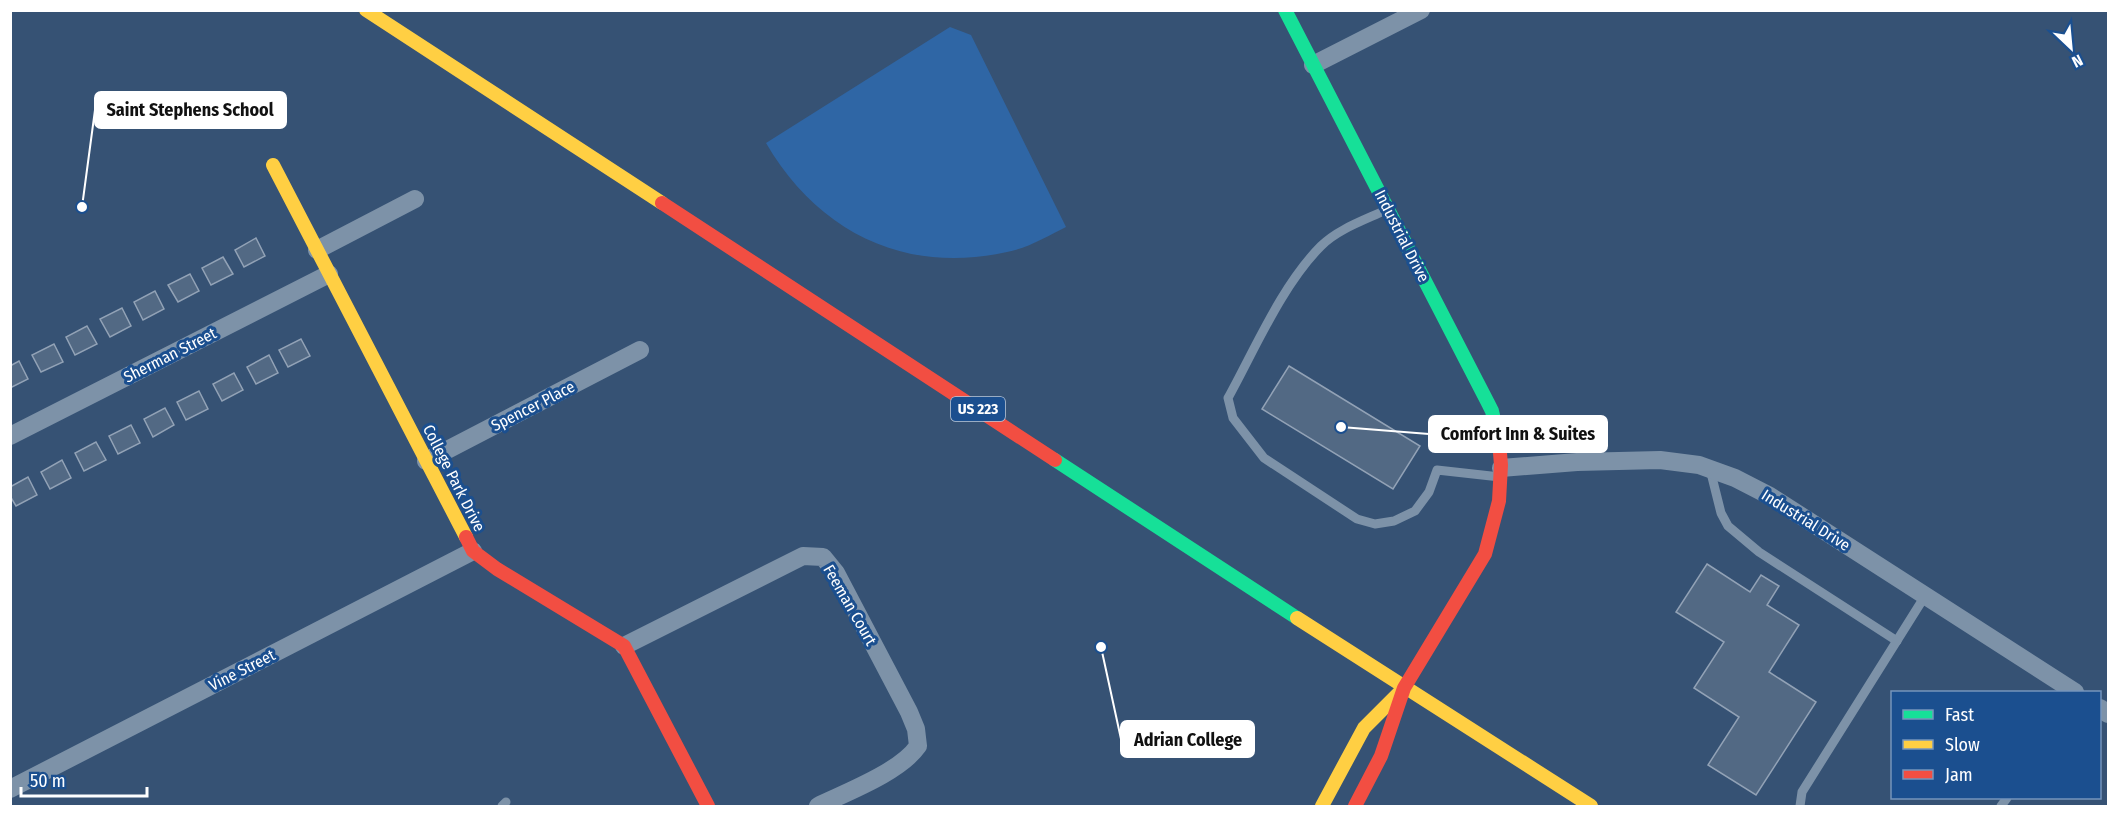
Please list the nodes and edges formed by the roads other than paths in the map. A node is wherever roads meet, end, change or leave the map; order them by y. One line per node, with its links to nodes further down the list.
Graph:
1 (366, 10): 19 (main road, US 223)
2 (1285, 10): 4 (main road, Industrial Drive)
3 (1421, 10): 4 (street)
4 (1313, 65): 7 (main road, Industrial Drive)
5 (273, 165): 8 (main road, College Park Drive)
6 (415, 199): 8 (street)
7 (1388, 208): 14 (main road, Industrial Drive); 14 (lane)
8 (317, 249): 9 (main road, College Park Drive)
9 (329, 274): 11 (street, Sherman Street); 12 (main road, College Park Drive)
10 (640, 350): 12 (street, Spencer Place)
11 (10, 436)
12 (426, 461): 15 (main road, College Park Drive)
13 (1710, 469): 14 (street, Industrial Drive); 16 (street, Industrial Drive); 17 (lane)
14 (1501, 472): 19 (main road, Industrial Drive)
15 (473, 551): 18 (main road, College Park Drive); 21 (street, Vine Street)
16 (1925, 596): 17 (lane); 20 (street, Industrial Drive)
17 (1897, 641): 27 (lane)
18 (624, 646): 22 (main road); 23 (street, Feeman Court)
19 (1404, 688): 24 (main road); 25 (main road); 26 (main road, US 223)
20 (2072, 691)
21 (10, 789)
22 (708, 807)
23 (818, 807)
24 (1322, 807)
25 (1355, 807)
26 (1591, 807)
27 (1800, 807)

